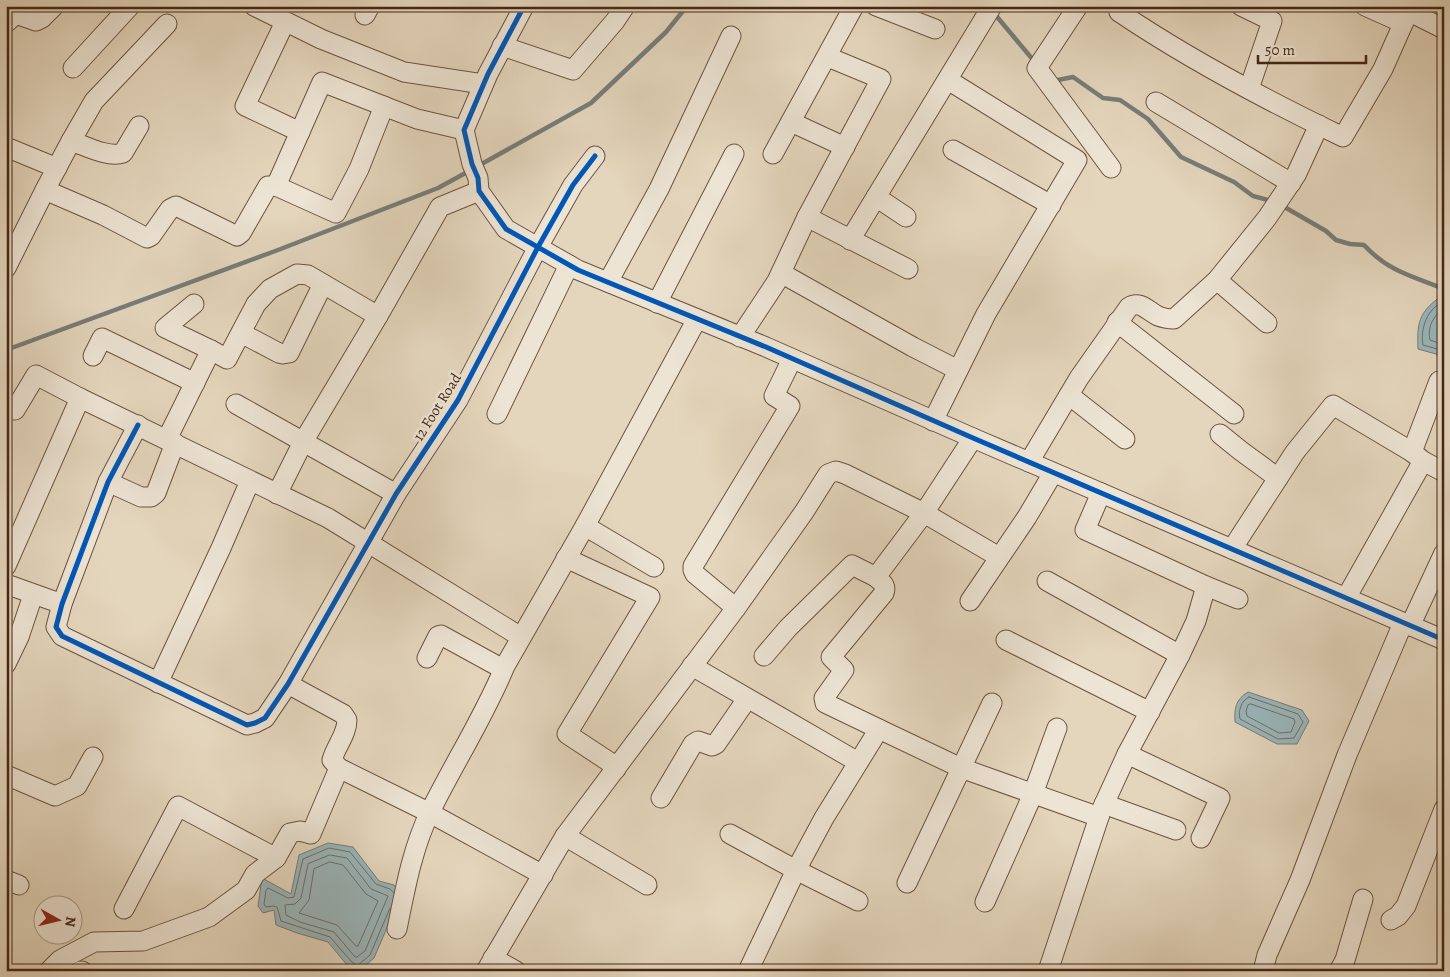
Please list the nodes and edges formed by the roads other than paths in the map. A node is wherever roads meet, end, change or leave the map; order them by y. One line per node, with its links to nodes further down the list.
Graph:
1 (54, 6): 16 (street)
2 (130, 6): 23 (street)
3 (254, 6): 15 (street)
4 (524, 6): 21 (street)
5 (625, 6): 21 (street)
6 (854, 6): 22 (street)
7 (876, 6): 13 (street)
8 (992, 6): 24 (street)
9 (1078, 6): 42 (street)
10 (1119, 6): 26 (street)
11 (1241, 6): 26 (street)
12 (1365, 6): 14 (street)
13 (900, 10): 19 (street)
14 (1407, 13): 18 (street); 30 (street)
15 (285, 22): 25 (street); 33 (street)
16 (6, 23)
17 (167, 24): 34 (street)
18 (1444, 28)
19 (935, 29)
20 (731, 36): 58 (street)
21 (502, 46): 25 (street)
22 (828, 57): 29 (street); 36 (street)
23 (72, 68)
24 (948, 80): 47 (street); 48 (street)
25 (483, 84): 32 (street)
26 (1249, 89): 30 (street)
27 (1156, 102): 44 (street)
28 (384, 106): 32 (street); 33 (street); 45 (street)
29 (791, 122): 36 (street); 39 (street)
30 (1319, 125): 44 (street)
31 (140, 126): 34 (street)
32 (464, 130): 43 (street)
33 (300, 132): 45 (street)
34 (71, 141): 41 (street)
35 (6, 147): 41 (street)
36 (845, 147): 50 (street)
37 (953, 150): 48 (street)
38 (734, 154): 60 (street)
39 (773, 154)
40 (594, 156): 52 (street, 12 Foot Road)
41 (57, 168): 46 (street)
42 (1110, 168)
43 (477, 178): 52 (street); 62 (street)
44 (1291, 183): 57 (street)
45 (276, 186): 46 (street)
46 (45, 190): 54 (street)
47 (876, 197): 49 (street); 51 (street)
48 (1051, 205): 71 (street)
49 (906, 217)
50 (807, 218): 51 (street); 56 (street)
51 (850, 240): 55 (street)
52 (538, 247): 53 (street); 96 (street, 12 Foot Road)
53 (569, 265): 58 (street); 78 (street)
54 (6, 268)
55 (908, 269)
56 (781, 273): 67 (street); 71 (street)
57 (1217, 280): 64 (street); 65 (street)
58 (608, 282): 60 (street)
59 (323, 284): 62 (street); 66 (street); 66 (street)
60 (657, 303): 63 (street)
61 (194, 304): 68 (street)
62 (378, 316): 86 (street)
63 (697, 319): 67 (street); 98 (street)
64 (1117, 322): 74 (street); 79 (street)
65 (1267, 323)
66 (241, 333): 68 (street)
67 (740, 337): 70 (street)
68 (211, 350): 73 (street)
69 (93, 356): 73 (street)
70 (792, 359): 80 (street); 115 (street)
71 (958, 370): 80 (street)
72 (1439, 381): 87 (street)
73 (195, 383): 85 (street)
74 (1069, 395): 84 (street); 88 (street)
75 (80, 398): 77 (street); 81 (street); 104 (street)
76 (236, 404): 86 (street)
77 (6, 407)
78 (497, 414)
79 (1234, 414)
80 (933, 421): 83 (street)
81 (138, 425): 85 (street); 93 (street)
82 (1220, 434): 91 (street)
83 (973, 438): 88 (street); 97 (street)
84 (1125, 439)
85 (171, 441): 92 (street); 93 (street)
86 (303, 442): 95 (street); 96 (street)
87 (1418, 457): 89 (street); 91 (street); 111 (street)
88 (1029, 462): 90 (street)
89 (1444, 472)
90 (1053, 473): 94 (street); 102 (street)
91 (1278, 478): 100 (street)
92 (250, 481): 95 (street); 127 (street)
93 (108, 482): 114 (street)
94 (1101, 493): 100 (street); 109 (street)
95 (277, 494): 99 (street)
96 (396, 494): 99 (street, 12 Foot Road)
97 (924, 513): 102 (street); 106 (street); 115 (street)
98 (585, 526): 103 (street); 105 (street)
99 (370, 543): 117 (street); 126 (street, 12 Foot Road)
100 (1232, 549): 111 (street)
101 (1444, 553): 116 (street)
102 (998, 557): 113 (street)
103 (566, 558): 117 (street); 138 (street)
104 (6, 566)
105 (654, 567)
106 (876, 577): 121 (street); 132 (street)
107 (1047, 581): 120 (street)
108 (6, 584): 110 (street)
109 (1206, 586): 112 (street); 120 (street)
110 (33, 595): 114 (street); 123 (street)
111 (1346, 598): 116 (street)
112 (1238, 599)
113 (970, 601)
114 (62, 604): 127 (street, 12 Foot Road)
115 (736, 608): 124 (street)
116 (1407, 624): 119 (street); 165 (street)
117 (521, 637): 125 (street)
118 (1006, 640): 130 (street)
119 (1444, 640)
120 (1180, 655): 130 (street)
121 (764, 656)
122 (427, 658): 125 (street)
123 (6, 664)
124 (692, 666): 128 (street); 138 (street)
125 (503, 669): 144 (street)
126 (292, 676): 127 (street, 12 Foot Road); 136 (street)
127 (158, 683)
128 (747, 699): 135 (street); 141 (street)
129 (992, 702): 137 (street)
130 (1150, 712): 133 (street)
131 (1058, 728): 140 (street)
132 (879, 729): 135 (street); 137 (street)
133 (1127, 754): 143 (street); 148 (street)
134 (93, 757): 139 (street)
135 (858, 762): 150 (street)
136 (340, 768): 144 (street); 149 (street)
137 (961, 768): 140 (street); 152 (street)
138 (616, 769): 147 (street)
139 (6, 776)
140 (1033, 794): 143 (street); 156 (street)
141 (661, 798)
142 (1444, 809): 158 (street)
143 (1101, 811): 145 (street); 164 (street)
144 (430, 813): 151 (street); 159 (street)
145 (1176, 830)
146 (730, 834): 150 (street)
147 (565, 836): 151 (street); 153 (street)
148 (1201, 838)
149 (276, 858): 157 (street); 161 (street)
150 (796, 870): 155 (street); 163 (street)
151 (543, 875): 160 (street)
152 (907, 883)
153 (646, 885)
154 (1363, 899): 166 (street)
155 (858, 902)
156 (985, 902)
157 (124, 909)
158 (1391, 920)
159 (397, 930)
160 (490, 964): 162 (street)
161 (49, 971)
162 (516, 971)
163 (748, 971)
164 (1048, 971)
165 (1263, 971)
166 (1339, 971)

